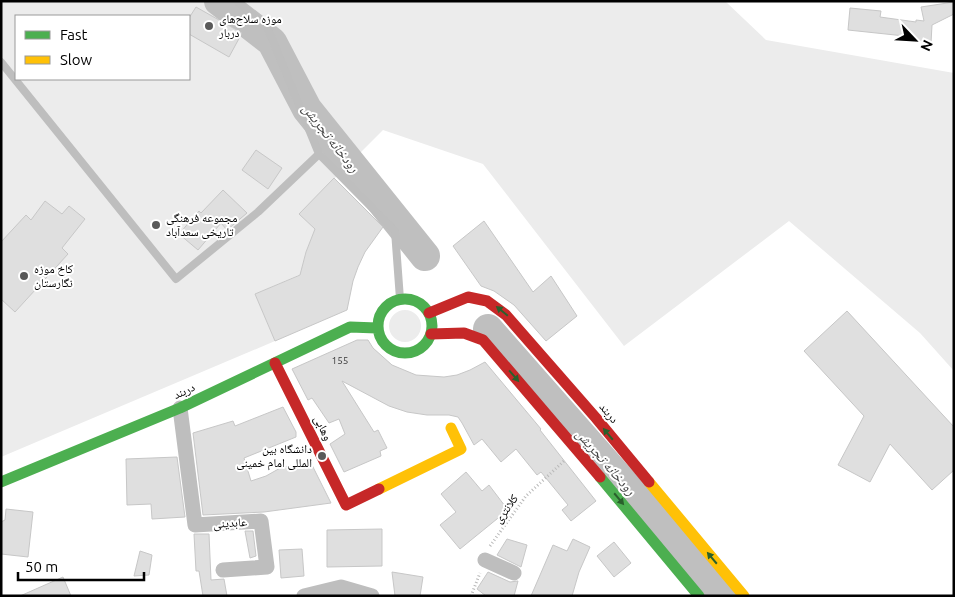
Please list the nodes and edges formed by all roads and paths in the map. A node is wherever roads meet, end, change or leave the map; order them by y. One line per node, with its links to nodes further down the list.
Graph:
1 (237, 1): 5 (lane)
2 (1, 62): 3 (lane)
3 (15, 79)
4 (16, 80): 5 (lane)
5 (319, 154): 6 (lane)
6 (400, 299): 7 (main road); 8 (main road)
7 (429, 313): 9 (main road); 22 (main road, دربند, one-way to 7)
8 (377, 328): 9 (main road); 10 (main road, دربند)
9 (431, 334): 13 (main road, one-way to 13)
10 (275, 363): 11 (main road, دربند); 12 (main road, وهابی)
11 (180, 408): 14 (main road, دربند); 16 (street, عابدینی)
12 (451, 428)
13 (578, 449): 15 (path, کلانتری); 21 (main road, one-way to 21)
14 (1, 482)
15 (485, 560): 17 (street); 20 (path, کلانتری)
16 (224, 570)
17 (514, 573)
18 (304, 596): 19 (street)
19 (372, 596)
20 (471, 596)
21 (699, 596)
22 (744, 596)

